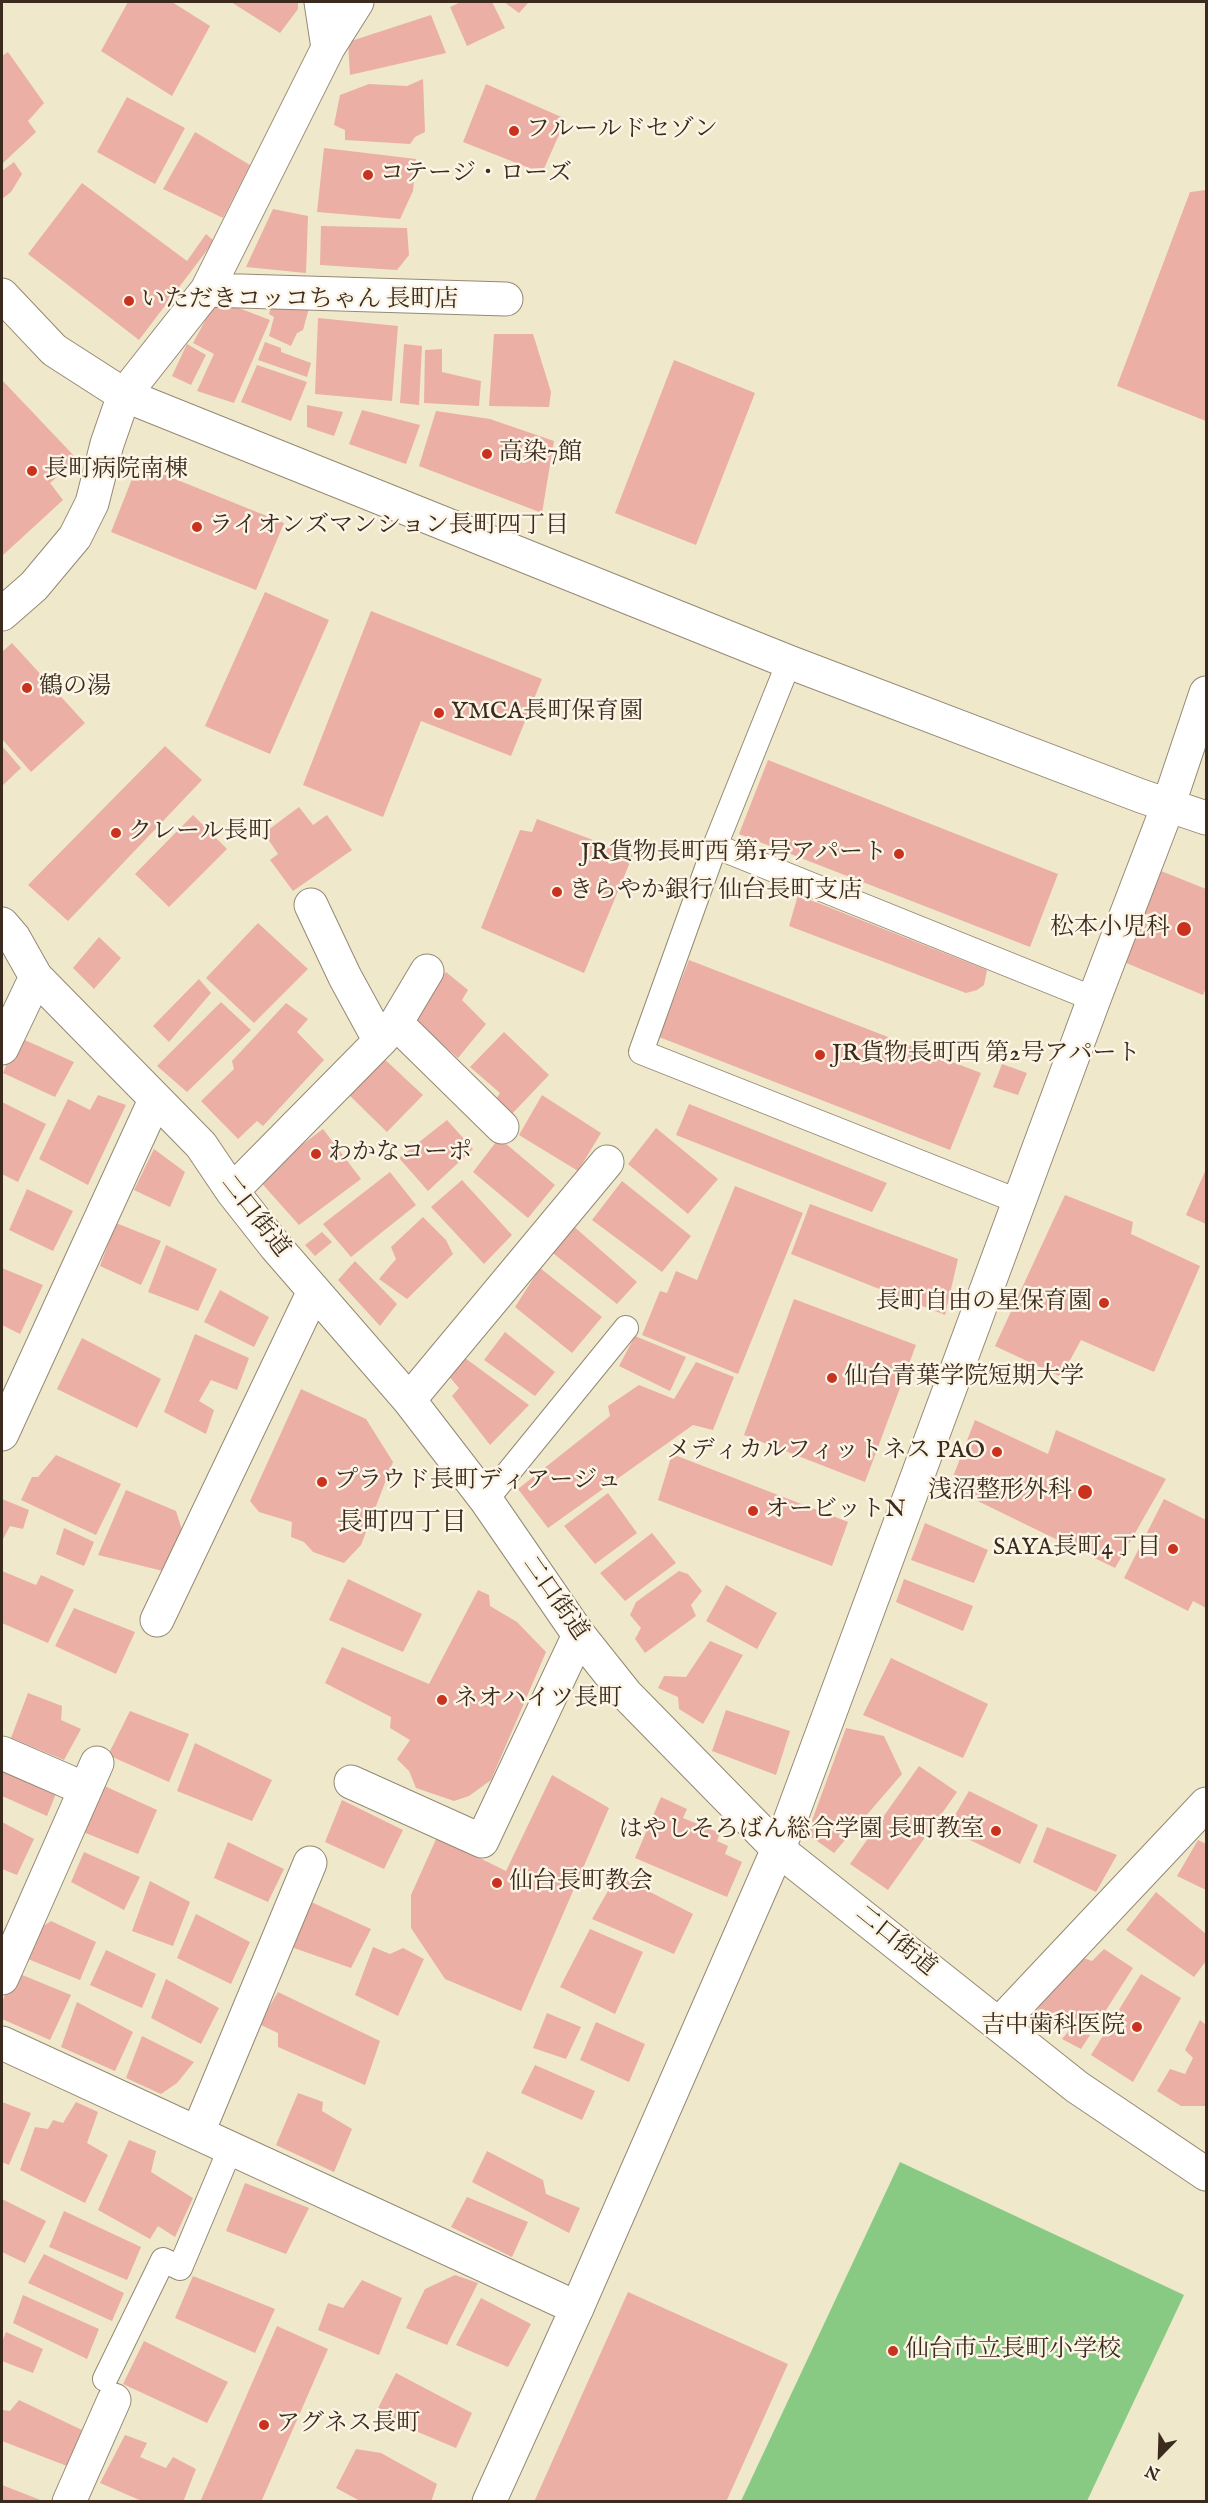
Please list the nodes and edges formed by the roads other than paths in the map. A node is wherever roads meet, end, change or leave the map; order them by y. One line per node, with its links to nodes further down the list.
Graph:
1 (321, 2): 3 (street)
2 (357, 2): 3 (street)
3 (328, 48): 4 (street)
4 (207, 290): 6 (street); 7 (street)
5 (2, 296): 7 (street)
6 (506, 299)
7 (124, 395): 8 (street); 9 (street)
8 (2, 614)
9 (789, 662): 11 (street); 13 (lane)
10 (1206, 693): 11 (street)
11 (1168, 806): 12 (street); 18 (street)
12 (1206, 818)
13 (716, 846): 18 (lane); 25 (lane)
14 (311, 905): 19 (street)
15 (2, 924): 17 (street, 二口街道)
16 (427, 971): 19 (street)
17 (36, 977): 20 (street); 21 (street, 二口街道)
18 (1094, 999): 25 (street)
19 (388, 1032): 22 (street); 24 (street)
20 (2, 1048)
21 (155, 1100): 24 (street, 二口街道); 29 (street)
22 (502, 1127)
23 (607, 1162): 28 (street)
24 (232, 1191): 26 (street, 二口街道)
25 (1020, 1202): 36 (street)
26 (314, 1292): 28 (street, 二口街道); 31 (street)
27 (626, 1328): 30 (lane)
28 (409, 1400): 30 (street, 二口街道)
29 (2, 1434)
30 (486, 1500): 32 (street, 二口街道)
31 (157, 1620)
32 (579, 1635): 34 (street); 36 (street, 二口街道)
33 (2, 1753): 38 (street)
34 (351, 1782)
35 (1206, 1804): 39 (street)
36 (779, 1850): 39 (street, 二口街道); 44 (street)
37 (310, 1863): 41 (street)
38 (2, 1978)
39 (999, 2024): 43 (street, 二口街道)
40 (2, 2043): 41 (street)
41 (198, 2132): 42 (street)
42 (231, 2147): 44 (street); 45 (lane)
43 (1206, 2174)
44 (577, 2308): 47 (street)
45 (110, 2390): 46 (street)
46 (69, 2502)
47 (489, 2502)

